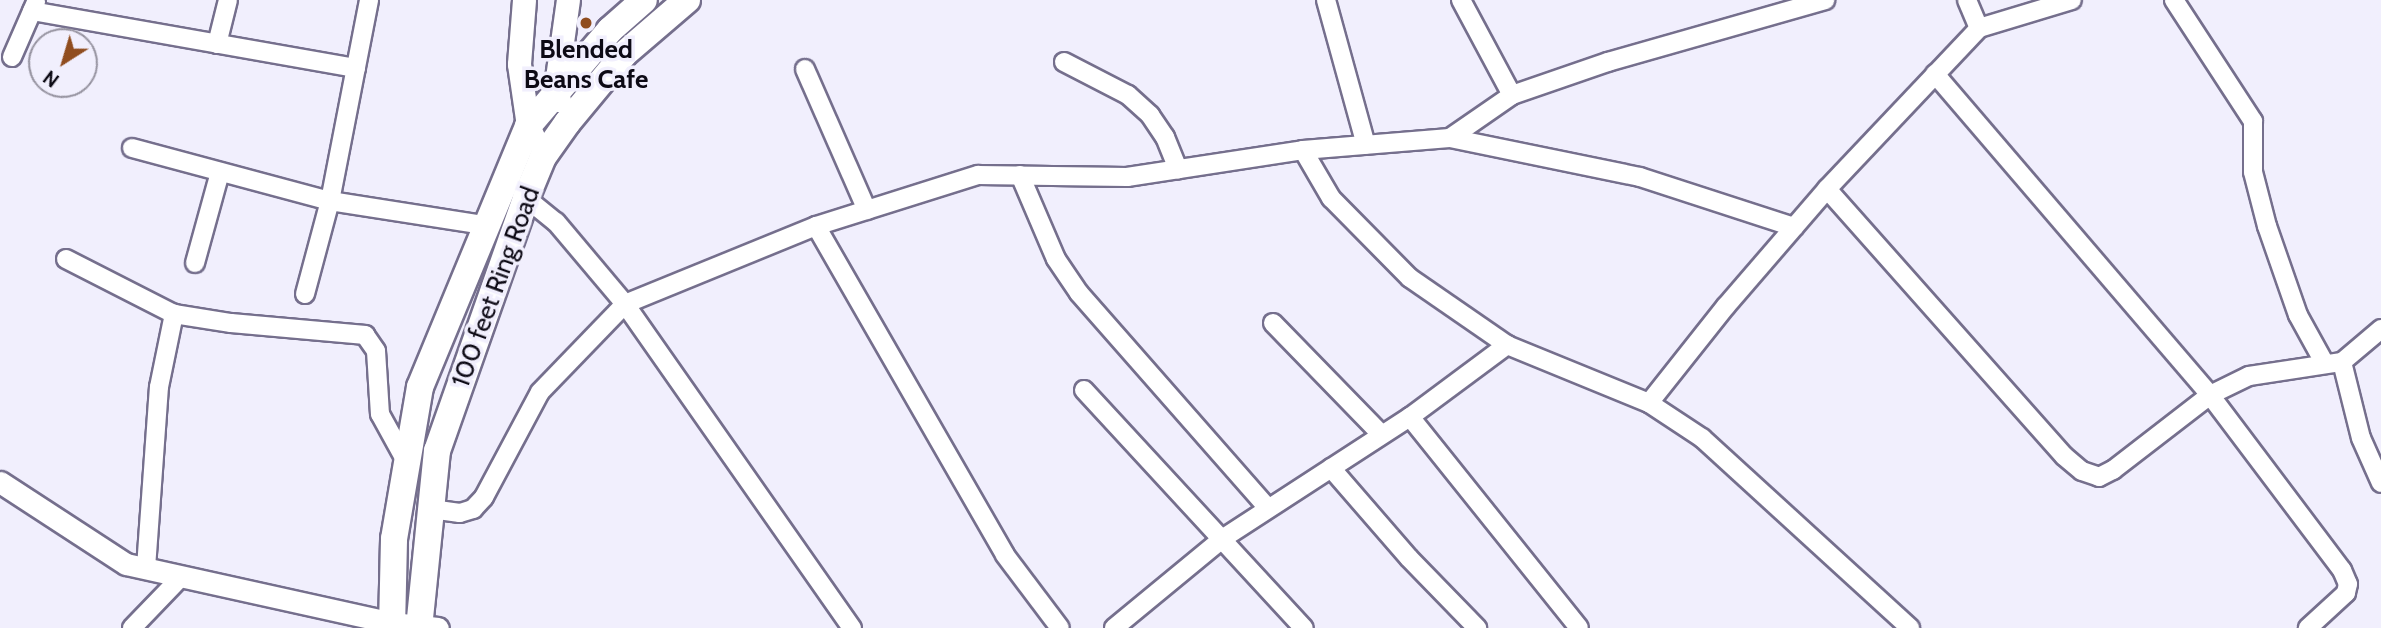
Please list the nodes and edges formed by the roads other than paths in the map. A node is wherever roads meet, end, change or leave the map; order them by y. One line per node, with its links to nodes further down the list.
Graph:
1 (228, 0): 15 (street)
2 (369, 0): 18 (street)
3 (524, 0): 24 (main road)
4 (568, 0): 21 (main road)
5 (644, 0): 21 (main road, 100 feet Ring Road)
6 (687, 0): 23 (main road, 100 feet Ring Road)
7 (1326, 0): 26 (street)
8 (1461, 0): 22 (street)
9 (1825, 0): 22 (street)
10 (1967, 0): 14 (street)
11 (2072, 0): 14 (street)
12 (2174, 0): 48 (street)
13 (34, 6): 15 (street); 16 (street)
14 (1979, 28): 20 (street)
15 (217, 44): 18 (street)
16 (12, 57)
17 (1064, 62): 30 (street)
18 (356, 68): 35 (street)
19 (805, 69): 36 (street)
20 (1935, 74): 33 (street); 50 (street)
21 (555, 92): 23 (main road); 24 (main road, 100 feet Ring Road)
22 (1511, 94): 25 (street)
23 (567, 123): 29 (main road, 100 feet Ring Road)
24 (528, 126): 29 (main road); 37 (main road, 100 feet Ring Road)
25 (1450, 138): 26 (street); 39 (street)
26 (1366, 145): 28 (street)
27 (132, 148): 31 (street)
28 (1303, 150): 30 (street); 47 (street)
29 (543, 157): 34 (main road, 100 feet Ring Road)
30 (1178, 169): 32 (street)
31 (220, 172): 35 (street); 41 (street)
32 (1020, 175): 36 (street); 58 (street)
33 (1827, 189): 39 (street); 50 (street)
34 (526, 198): 43 (street); 59 (main road, 100 feet Ring Road)
35 (330, 201): 37 (street); 42 (street)
36 (867, 210): 38 (street)
37 (489, 226): 54 (main road, 100 feet Ring Road)
38 (816, 226): 43 (street); 67 (street)
39 (1794, 227): 51 (street)
40 (66, 260): 44 (street)
41 (195, 263)
42 (304, 294)
43 (625, 304): 59 (street); 66 (street)
44 (174, 314): 54 (street); 61 (street)
45 (1273, 323): 53 (street)
46 (2381, 329): 48 (street)
47 (1507, 345): 51 (street); 52 (street)
48 (2334, 363): 50 (street); 57 (street)
49 (1084, 390): 60 (street)
50 (2210, 395): 73 (street)
51 (1649, 403): 72 (street)
52 (1410, 417): 53 (street); 71 (street)
53 (1381, 434): 55 (street)
54 (407, 463): 63 (main road, 100 feet Ring Road)
55 (1331, 468): 58 (street); 70 (street)
56 (0, 482): 61 (street)
57 (2381, 483)
58 (1267, 507): 60 (street)
59 (431, 509): 64 (main road, 100 feet Ring Road)
60 (1223, 538): 68 (street); 69 (street)
61 (146, 568): 62 (street)
62 (182, 576): 63 (street); 65 (street)
63 (392, 626): 64 (street)
64 (426, 627)
65 (132, 628)
66 (852, 628)
67 (1060, 628)
68 (1114, 628)
69 (1304, 628)
70 (1477, 628)
71 (1579, 628)
72 (1910, 628)
73 (2308, 628)

